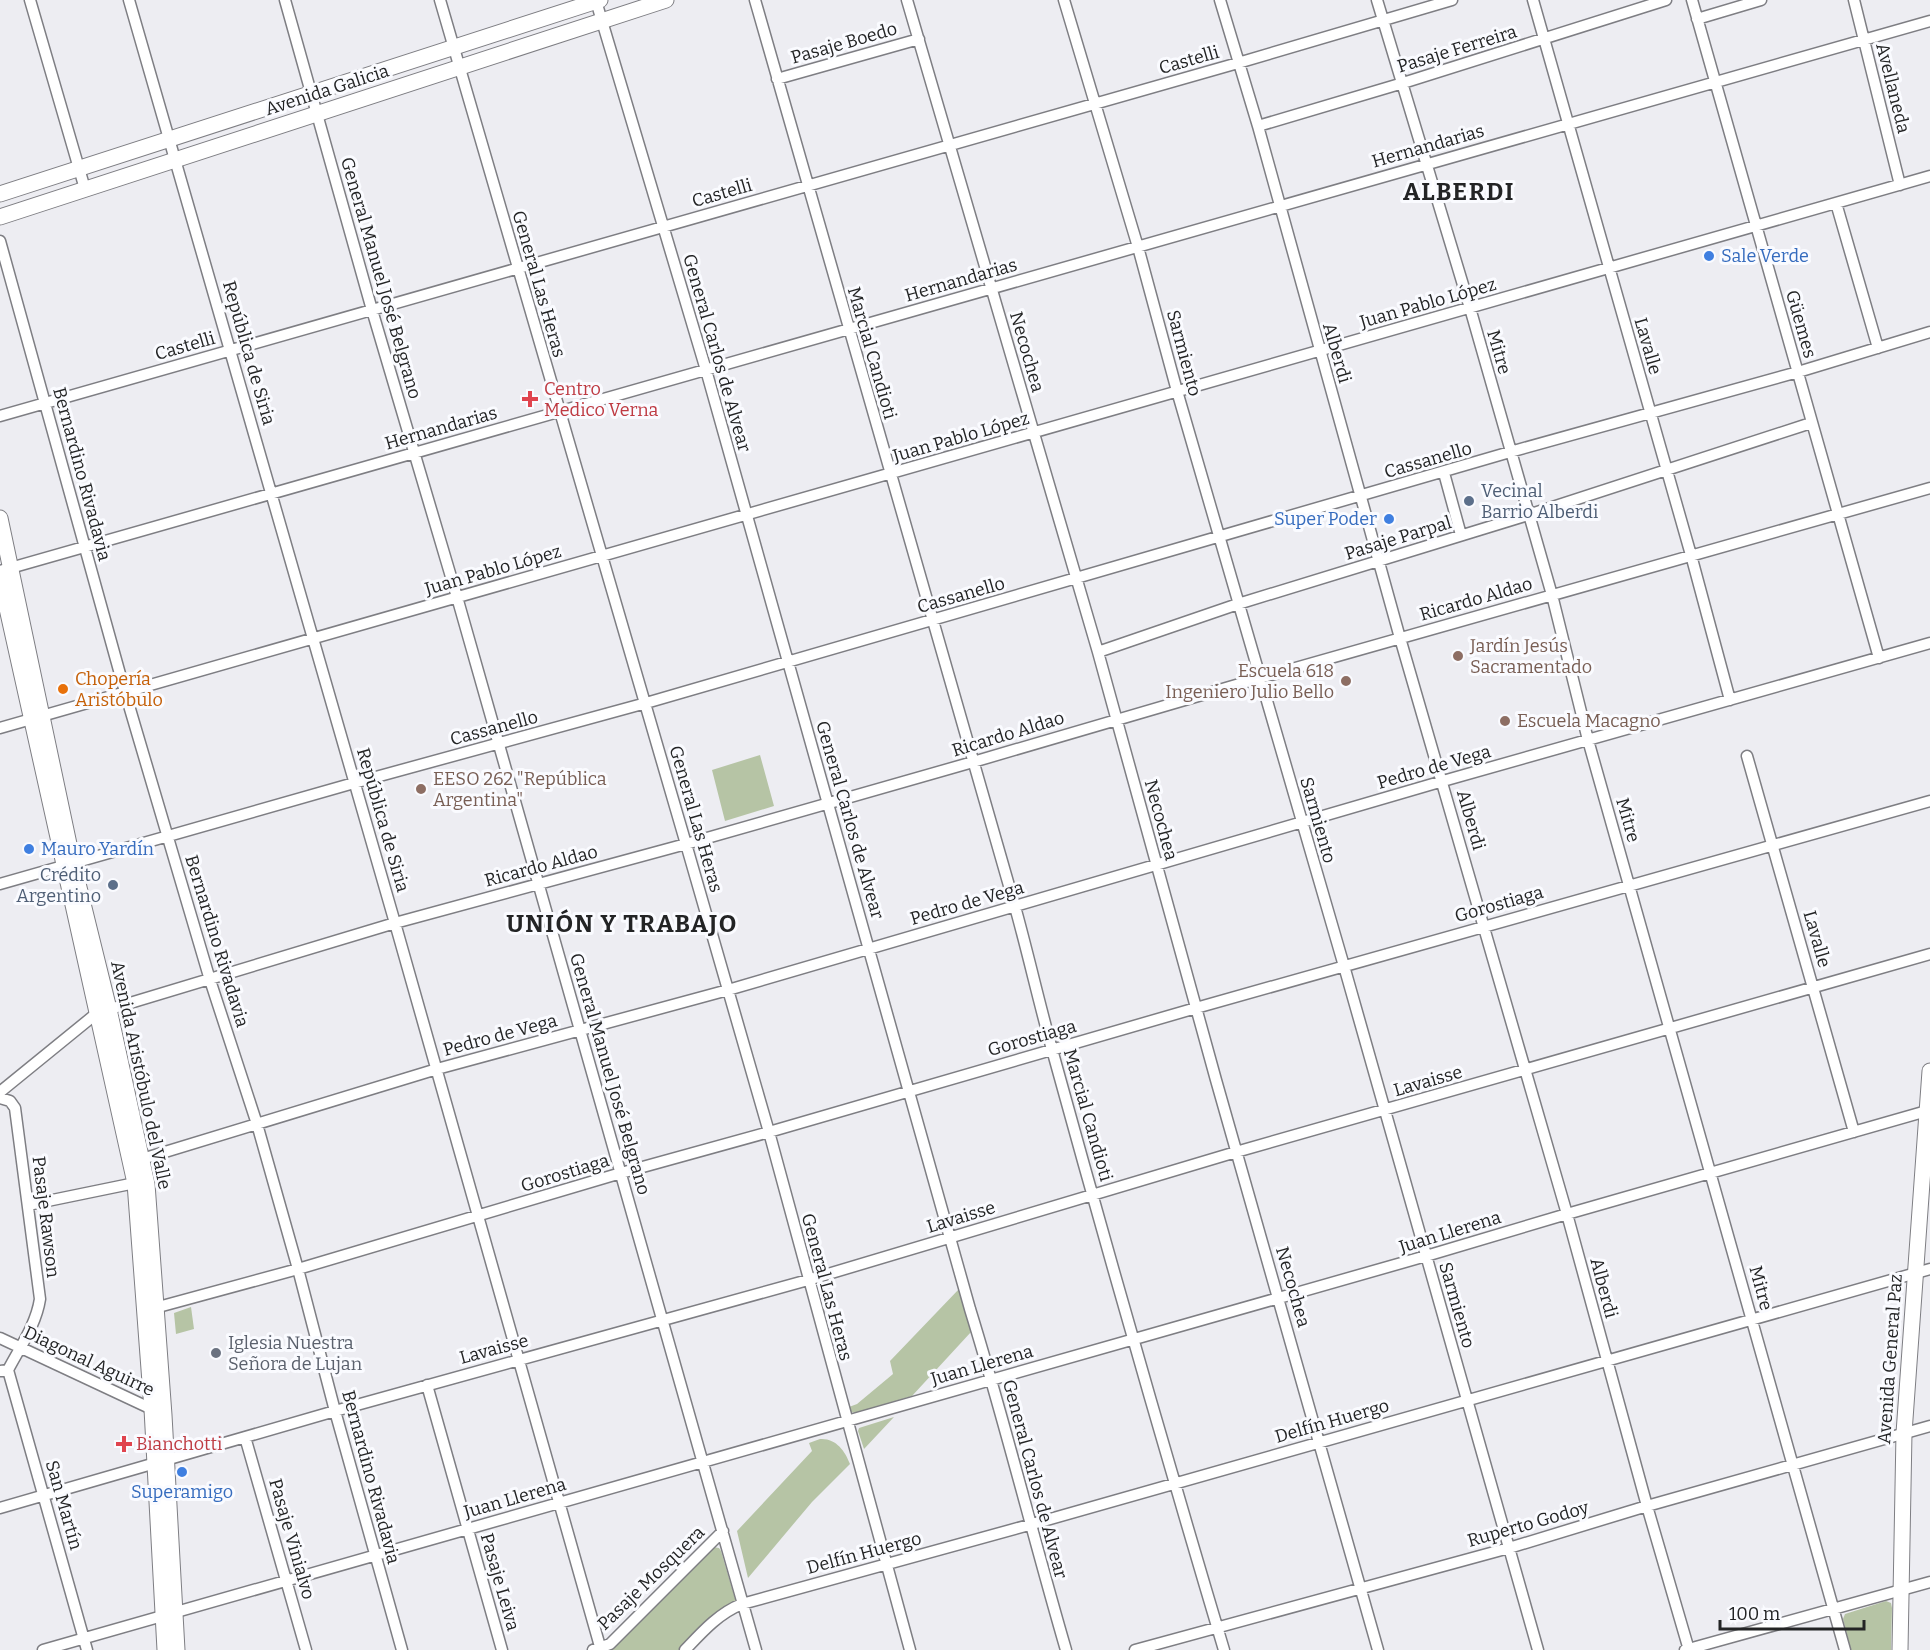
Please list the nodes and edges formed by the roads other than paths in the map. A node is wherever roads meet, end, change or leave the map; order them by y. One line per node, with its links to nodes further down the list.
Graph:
1 (30, 0): 40 (street)
2 (129, 0): 36 (street, República de Siria)
3 (285, 0): 31 (street, General Manuel José Belgrano)
4 (440, 0): 25 (street, General Las Heras)
5 (666, 0): 19 (main road, Avenida Galicia)
6 (755, 0): 28 (street, Marcial Candioti)
7 (907, 0): 22 (street, Necochea)
8 (1064, 0): 32 (street, Sarmiento)
9 (1220, 0): 26 (street, Alberdi)
10 (1377, 0): 20 (street, Mitre)
11 (1452, 0): 20 (street, Castelli)
12 (1533, 0): 24 (street, Lavalle)
13 (1666, 0): 24 (street, Pasaje Ferreira)
14 (1692, 0): 18 (street, Güemes)
15 (1761, 0): 18 (street)
16 (1854, 0): 23 (street, Avellaneda)
17 (598, 1): 19 (street, General Carlos de Alvear); 25 (main road, Avenida Galicia)
18 (1697, 19): 29 (street, Güemes)
19 (602, 20): 27 (main road, Avenida Galicia); 50 (street, General Carlos de Alvear)
20 (1383, 20): 26 (street, Castelli); 30 (street, Mitre)
21 (1930, 21): 23 (street, Hernandarias)
22 (919, 39): 28 (street, Pasaje Boedo); 37 (street, Necochea)
23 (1864, 39): 29 (street, Hernandarias); 42 (street, Avellaneda)
24 (1544, 40): 30 (street, Pasaje Ferreira); 34 (street, Lavalle)
25 (453, 48): 27 (street, General Las Heras); 31 (main road, Avenida Galicia)
26 (1238, 63): 32 (street, Castelli); 35 (street, Alberdi)
27 (459, 67): 33 (main road, Avenida Galicia); 54 (street, General Las Heras)
28 (777, 79): 43 (street, Marcial Candioti)
29 (1715, 82): 34 (street, Hernandarias); 49 (street, Güemes)
30 (1403, 83): 35 (street, Pasaje Ferreira); 39 (street, Mitre)
31 (311, 94): 33 (street, General Manuel José Belgrano); 36 (main road, Avenida Galicia)
32 (1094, 103): 37 (street, Castelli); 52 (street, Sarmiento)
33 (317, 114): 38 (main road, Avenida Galicia); 57 (street, General Manuel José Belgrano)
34 (1568, 124): 39 (street, Hernandarias); 53 (street, Lavalle)
35 (1258, 126): 47 (street, Alberdi)
36 (169, 139): 38 (street, República de Siria); 40 (main road, Avenida Galicia)
37 (950, 145): 43 (street, Castelli); 55 (street, Necochea)
38 (175, 159): 44 (main road, Avenida Galicia); 61 (street, República de Siria)
39 (1427, 163): 47 (street, Hernandarias); 56 (street, Mitre)
40 (79, 169): 44 (street); 45 (main road, Avenida Galicia)
41 (1930, 176): 42 (street, Juan Pablo López)
42 (1900, 185): 46 (street, Juan Pablo López)
43 (806, 186): 50 (street, Castelli); 58 (street, Marcial Candioti)
44 (85, 189): 48 (main road, Avenida Galicia)
45 (0, 194)
46 (1836, 203): 49 (street, Juan Pablo López); 60 (street)
47 (1279, 205): 52 (street, Hernandarias); 62 (street, Alberdi)
48 (0, 217)
49 (1756, 226): 53 (street, Juan Pablo López); 64 (street, Güemes)
50 (662, 227): 54 (street, Castelli); 63 (street, General Carlos de Alvear)
51 (0, 241): 66 (street, Bernardino Rivadavia)
52 (1138, 247): 55 (street, Hernandarias); 65 (street, Sarmiento)
53 (1608, 267): 56 (street, Juan Pablo López); 68 (street, Lavalle)
54 (517, 268): 57 (street, Castelli); 67 (street, General Las Heras)
55 (992, 289): 58 (street, Hernandarias); 71 (street, Necochea)
56 (1470, 308): 62 (street, Juan Pablo López); 72 (street, Mitre)
57 (372, 310): 61 (street, Castelli); 73 (street, General Manuel José Belgrano)
58 (849, 329): 63 (street, Hernandarias); 76 (street, Marcial Candioti)
59 (1930, 332): 60 (street, Cassanello)
60 (1878, 348): 64 (street, Cassanello)
61 (231, 350): 66 (street, Castelli); 78 (street, República de Siria)
62 (1320, 351): 65 (street, Juan Pablo López); 79 (street, Alberdi)
63 (706, 370): 67 (street, Hernandarias); 82 (street, General Carlos de Alvear)
64 (1798, 372): 68 (street, Cassanello); 70 (street, Güemes)
65 (1177, 391): 71 (street, Juan Pablo López); 85 (street, Sarmiento)
66 (46, 403): 69 (street, Castelli); 86 (street, Bernardino Rivadavia)
67 (559, 411): 73 (street, Hernandarias); 88 (street, General Las Heras)
68 (1650, 412): 72 (street, Cassanello); 74 (street, Lavalle)
69 (0, 416)
70 (1811, 423): 74 (street, Pasaje Parpal); 81 (street, Güemes)
71 (1034, 433): 76 (street, Juan Pablo López); 91 (street, Necochea)
72 (1510, 452): 75 (street, Cassanello); 80 (street, Mitre)
73 (413, 453): 78 (street, Hernandarias); 93 (street, General Manuel José Belgrano)
74 (1666, 468): 80 (street, Pasaje Parpal); 87 (street, Lavalle)
75 (1444, 473): 79 (street, Cassanello); 84 (street)
76 (890, 474): 82 (street, Juan Pablo López); 95 (street, Marcial Candioti)
77 (1930, 488): 81 (street, Ricardo Aldao)
78 (272, 493): 86 (street, Hernandarias); 97 (street, República de Siria)
79 (1361, 496): 85 (street, Cassanello); 89 (street, Alberdi)
80 (1528, 514): 84 (street, Pasaje Parpal); 92 (street, Mitre)
81 (1838, 514): 87 (street, Ricardo Aldao); 100 (street, Güemes)
82 (747, 515): 88 (street, Juan Pablo López); 101 (street, General Carlos de Alvear)
83 (0, 518): 90 (main road, Avenida Aristóbulo del Valle)
84 (1461, 536): 89 (street, Pasaje Parpal)
85 (1218, 537): 91 (street, Cassanello); 94 (street, Sarmiento)
86 (85, 548): 90 (street, Hernandarias); 103 (street, Bernardino Rivadavia)
87 (1691, 555): 92 (street, Ricardo Aldao); 104 (street, Lavalle)
88 (602, 556): 93 (street, Juan Pablo López); 105 (street, General Las Heras)
89 (1380, 561): 94 (street, Pasaje Parpal); 96 (street, Alberdi)
90 (4, 572): 106 (main road, Avenida Aristóbulo del Valle)
91 (1076, 579): 95 (street, Cassanello); 99 (street, Necochea)
92 (1552, 595): 96 (street, Ricardo Aldao); 109 (street, Mitre)
93 (457, 597): 97 (street, Juan Pablo López); 110 (street, General Manuel José Belgrano)
94 (1238, 604): 99 (street, Pasaje Parpal); 102 (street, Sarmiento)
95 (933, 620): 101 (street, Cassanello); 112 (street, Marcial Candioti)
96 (1400, 638): 102 (street, Ricardo Aldao); 113 (street, Alberdi)
97 (314, 639): 103 (street, Juan Pablo López); 114 (street, República de Siria)
98 (1930, 642): 100 (street, Pedro de Vega)
99 (1098, 652): 107 (street, Necochea)
100 (1879, 658): 104 (street, Pedro de Vega)
101 (788, 663): 105 (street, Cassanello); 116 (street, General Carlos de Alvear)
102 (1260, 678): 107 (street, Ricardo Aldao); 117 (street, Sarmiento)
103 (125, 692): 106 (street, Juan Pablo López); 118 (street, Bernardino Rivadavia)
104 (1730, 700): 109 (street, Pedro de Vega)
105 (646, 704): 110 (street, Cassanello); 119 (street, General Las Heras)
106 (36, 718): 108 (street, Juan Pablo López); 121 (main road, Avenida Aristóbulo del Valle)
107 (1116, 719): 112 (street, Ricardo Aldao); 122 (street, Necochea)
108 (0, 728)
109 (1588, 740): 113 (street, Pedro de Vega); 125 (street, Mitre)
110 (499, 743): 114 (street, Cassanello); 124 (street, General Manuel José Belgrano)
111 (1747, 756): 120 (street, Lavalle)
112 (973, 762): 116 (street, Ricardo Aldao); 126 (street, Marcial Candioti)
113 (1443, 781): 117 (street, Pedro de Vega); 128 (street, Alberdi)
114 (355, 783): 118 (street, Cassanello); 127 (street, República de Siria)
115 (1930, 801): 120 (street, Gorostiaga)
116 (828, 802): 119 (street, Ricardo Aldao); 129 (street, General Carlos de Alvear)
117 (1302, 824): 122 (street, Pedro de Vega); 131 (street, Sarmiento)
118 (168, 836): 121 (street, Cassanello); 132 (street, Bernardino Rivadavia)
119 (686, 844): 124 (street, Ricardo Aldao); 134 (street, General Las Heras)
120 (1772, 844): 125 (street, Gorostiaga); 133 (street, Lavalle)
121 (68, 865): 123 (street, Cassanello); 136 (main road, Avenida Aristóbulo del Valle)
122 (1156, 866): 126 (street, Pedro de Vega); 135 (street, Necochea)
123 (0, 884)
124 (539, 884): 127 (street, Ricardo Aldao); 137 (street, General Manuel José Belgrano)
125 (1629, 884): 128 (street, Gorostiaga); 138 (street, Mitre)
126 (1015, 907): 129 (street, Pedro de Vega); 139 (street, Marcial Candioti)
127 (395, 923): 132 (street, Ricardo Aldao); 140 (street, República de Siria)
128 (1484, 926): 131 (street, Gorostiaga); 141 (street, Alberdi)
129 (870, 949): 134 (street, Pedro de Vega); 143 (street, General Carlos de Alvear)
130 (1930, 954): 133 (street, Lavaisse)
131 (1344, 966): 135 (street, Gorostiaga); 146 (street, Sarmiento)
132 (210, 980): 136 (street, Ricardo Aldao); 148 (street, Bernardino Rivadavia)
133 (1814, 987): 138 (street, Lavaisse); 150 (street, Lavalle)
134 (728, 990): 137 (street, Pedro de Vega); 149 (street, General Las Heras)
135 (1196, 1008): 139 (street, Gorostiaga); 151 (street, Necochea)
136 (103, 1011): 144 (street); 152 (main road, Avenida Aristóbulo del Valle); 155 (main road, Avenida Aristóbulo del Valle)
137 (580, 1029): 140 (street, Pedro de Vega); 154 (street, General Manuel José Belgrano)
138 (1671, 1029): 141 (street, Lavaisse); 153 (street, Mitre)
139 (1052, 1050): 143 (street, Gorostiaga); 156 (street, Marcial Candioti)
140 (437, 1069): 148 (street, Pedro de Vega); 159 (street, República de Siria)
141 (1526, 1071): 146 (street, Lavaisse); 158 (street, Alberdi)
142 (1930, 1071): 147 (main road, Avenida General Paz)
143 (910, 1091): 149 (street, Gorostiaga); 160 (street, General Carlos de Alvear)
144 (0, 1092)
145 (0, 1098): 157 (street, Pasaje Rawson)
146 (1385, 1110): 151 (street, Lavaisse); 161 (street, Sarmiento)
147 (1929, 1110): 150 (street, Juan Llerena); 163 (main road, Avenida General Paz)
148 (257, 1124): 152 (street, Pedro de Vega); 162 (street, Bernardino Rivadavia)
149 (769, 1132): 154 (street, Gorostiaga); 164 (street, General Las Heras)
150 (1854, 1132): 153 (street, Juan Llerena)
151 (1236, 1152): 156 (street, Lavaisse); 165 (street, Necochea)
152 (142, 1160): 155 (street); 166 (main road, Avenida Aristóbulo del Valle)
153 (1712, 1172): 158 (street, Juan Llerena); 168 (street, Mitre)
154 (621, 1173): 159 (street, Gorostiaga); 167 (street, General Manuel José Belgrano)
155 (135, 1183): 157 (street); 166 (main road, Avenida Aristóbulo del Valle)
156 (1093, 1195): 160 (street, Lavaisse); 170 (street, Marcial Candioti)
157 (28, 1205): 171 (street, Pasaje Rawson)
158 (1567, 1214): 161 (street, Juan Llerena); 173 (street, Alberdi)
159 (477, 1217): 162 (street, Gorostiaga); 172 (street, República de Siria)
160 (950, 1238): 164 (street, Lavaisse); 175 (street, General Carlos de Alvear)
161 (1426, 1256): 165 (street, Juan Llerena); 177 (street, Sarmiento)
162 (298, 1269): 166 (street, Gorostiaga); 178 (street, Bernardino Rivadavia)
163 (1923, 1271): 168 (street, Delfín Huergo); 182 (main road, Avenida General Paz)
164 (808, 1280): 167 (street, Lavaisse); 180 (street, General Las Heras)
165 (1279, 1298): 170 (street, Juan Llerena); 184 (street, Necochea)
166 (151, 1309): 179 (main road, Avenida Aristóbulo del Valle)
167 (663, 1321): 172 (street, Lavaisse); 186 (street, General Manuel José Belgrano)
168 (1753, 1321): 173 (street, Delfín Huergo); 187 (street, Mitre)
169 (0, 1338): 171 (street, Diagonal Aguirre)
170 (1135, 1339): 175 (street, Juan Llerena); 188 (street, Marcial Candioti)
171 (20, 1346): 174 (street, Pasaje Rawson); 179 (street, Diagonal Aguirre)
172 (518, 1359): 176 (street, Lavaisse); 190 (street, República de Siria)
173 (1606, 1360): 177 (street, Delfín Huergo); 191 (street, Alberdi)
174 (4, 1370): 189 (street, San Martín)
175 (992, 1380): 180 (street, Juan Llerena); 193 (street, General Carlos de Alvear)
176 (428, 1385): 178 (street, Lavaisse); 194 (street, Pasaje Leiva)
177 (1467, 1400): 184 (street, Delfín Huergo); 196 (street, Sarmiento)
178 (335, 1411): 183 (street, Lavaisse); 197 (street, Bernardino Rivadavia)
179 (158, 1412): 185 (main road, Avenida Aristóbulo del Valle)
180 (846, 1420): 186 (street, Juan Llerena); 198 (street, General Las Heras)
181 (1930, 1426): 182 (street, Ruperto Godoy)
182 (1904, 1433): 187 (street, Ruperto Godoy); 202 (main road, Avenida General Paz)
183 (245, 1437): 185 (street, Lavaisse); 199 (street, Pasaje Vinialvo)
184 (1320, 1442): 188 (street, Delfín Huergo); 201 (street, Necochea)
185 (161, 1461): 189 (street, Lavaisse); 205 (main road, Avenida Aristóbulo del Valle)
186 (704, 1462): 190 (street, Juan Llerena); 195 (street, General Manuel José Belgrano)
187 (1794, 1464): 191 (street, Ruperto Godoy); 204 (street, Mitre)
188 (1174, 1483): 193 (street, Delfín Huergo); 206 (street, Marcial Candioti)
189 (44, 1494): 192 (street, Lavaisse); 207 (street, San Martín)
190 (558, 1502): 194 (street, Juan Llerena); 208 (street, República de Siria)
191 (1647, 1506): 196 (street, Ruperto Godoy); 224 (street, Alberdi)
192 (0, 1508)
193 (1029, 1525): 198 (street, Delfín Huergo); 219 (street, General Carlos de Alvear)
194 (467, 1529): 197 (street, Juan Llerena); 215 (street, Pasaje Leiva)
195 (723, 1531): 203 (street, General Manuel José Belgrano); 208 (street, Pasaje Mosquera)
196 (1509, 1548): 201 (street, Ruperto Godoy); 223 (street, Sarmiento)
197 (375, 1556): 199 (street, Juan Llerena); 214 (street, Bernardino Rivadavia)
198 (886, 1565): 203 (street, Delfín Huergo); 218 (street, General Las Heras)
199 (286, 1580): 205 (street, Juan Llerena); 213 (street, Pasaje Vinialvo)
200 (1930, 1582): 202 (street)
201 (1360, 1587): 206 (street, Ruperto Godoy); 222 (street, Necochea)
202 (1901, 1590): 204 (street); 226 (main road, Avenida General Paz)
203 (742, 1604): 216 (street, Delfín Huergo); 217 (street, General Manuel José Belgrano)
204 (1834, 1608): 224 (street); 225 (street, Mitre)
205 (169, 1614): 207 (street, Juan Llerena); 211 (main road, Avenida Aristóbulo del Valle); 212 (main road, Avenida Aristóbulo del Valle)
206 (1217, 1626): 220 (street, Ruperto Godoy); 221 (street, Marcial Candioti)
207 (84, 1638): 209 (street, Juan Llerena); 210 (street, San Martín)
208 (598, 1649)
209 (43, 1650)
210 (87, 1650)
211 (165, 1650)
212 (177, 1650)
213 (306, 1650)
214 (402, 1650)
215 (502, 1650)
216 (685, 1650)
217 (756, 1650)
218 (910, 1650)
219 (1066, 1650)
220 (1135, 1650)
221 (1224, 1650)
222 (1378, 1650)
223 (1538, 1650)
224 (1688, 1650)
225 (1845, 1650)
226 (1900, 1650)

